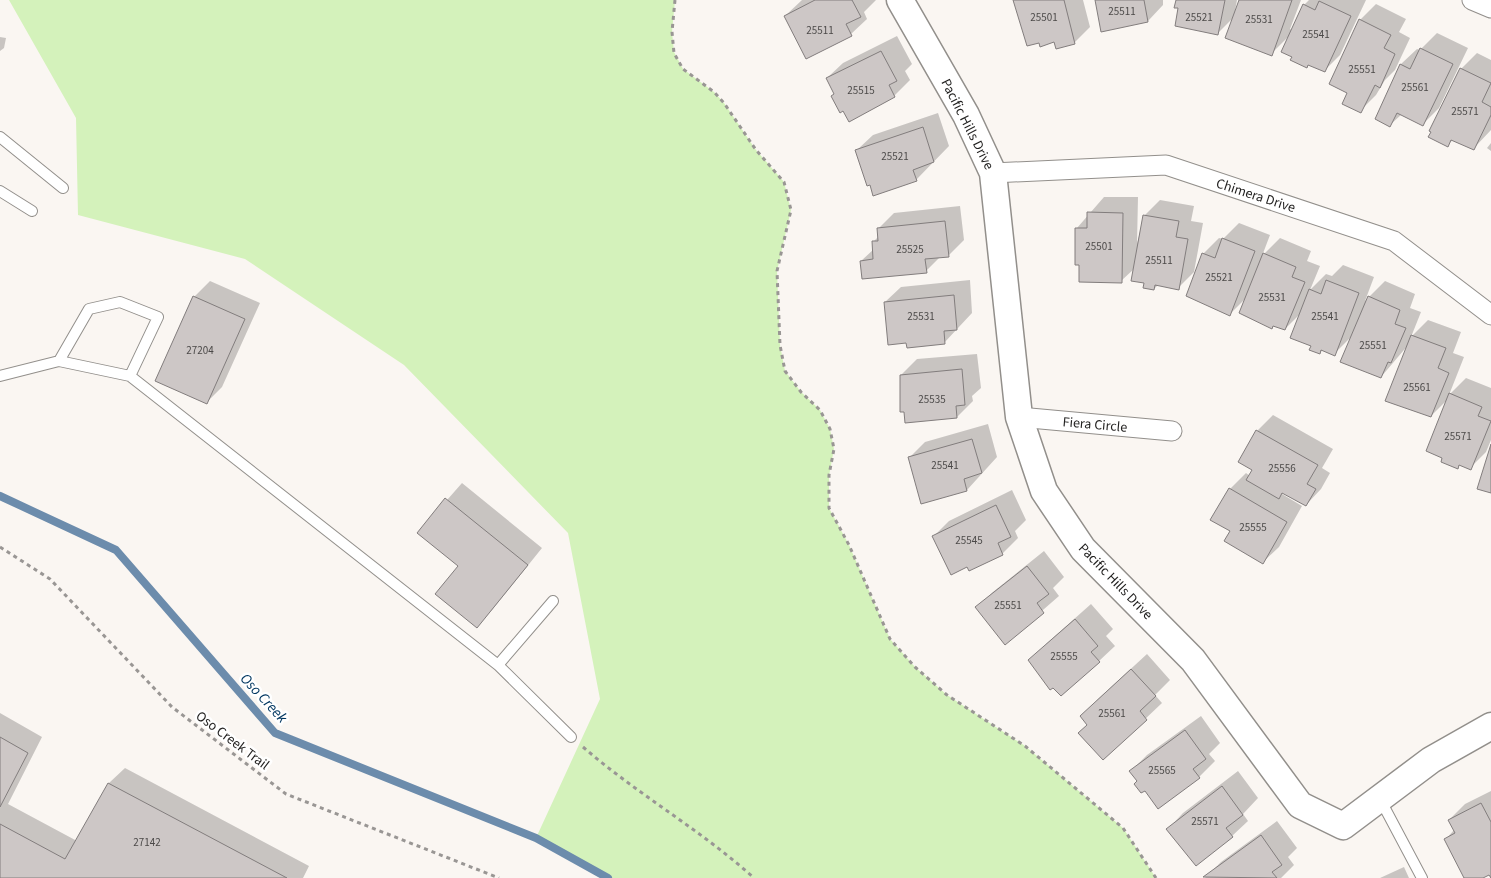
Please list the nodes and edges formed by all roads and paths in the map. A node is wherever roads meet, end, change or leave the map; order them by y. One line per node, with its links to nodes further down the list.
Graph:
1 (674, 0): 24 (path)
2 (900, 0): 6 (street, Pacific Hills Drive)
3 (1472, 0): 4 (street)
4 (1491, 8)
5 (0, 137): 7 (lane)
6 (993, 173): 10 (street, Chimera Drive); 14 (street, Pacific Hills Drive)
7 (63, 188)
8 (0, 192): 9 (lane)
9 (32, 211)
10 (1491, 316)
11 (59, 361): 12 (lane); 13 (lane); 13 (lane)
12 (0, 376)
13 (130, 376): 18 (lane)
14 (1019, 417): 15 (street, Fiera Circle); 21 (street, Pacific Hills Drive)
15 (1172, 431)
16 (0, 548): 22 (path, Oso Creek Trail)
17 (553, 601): 18 (lane)
18 (498, 665): 20 (lane)
19 (1491, 726): 21 (street, Pacific Hills Drive)
20 (572, 737): 23 (path)
21 (1380, 798): 25 (lane)
22 (499, 878)
23 (754, 878)
24 (1156, 878)
25 (1422, 878)

